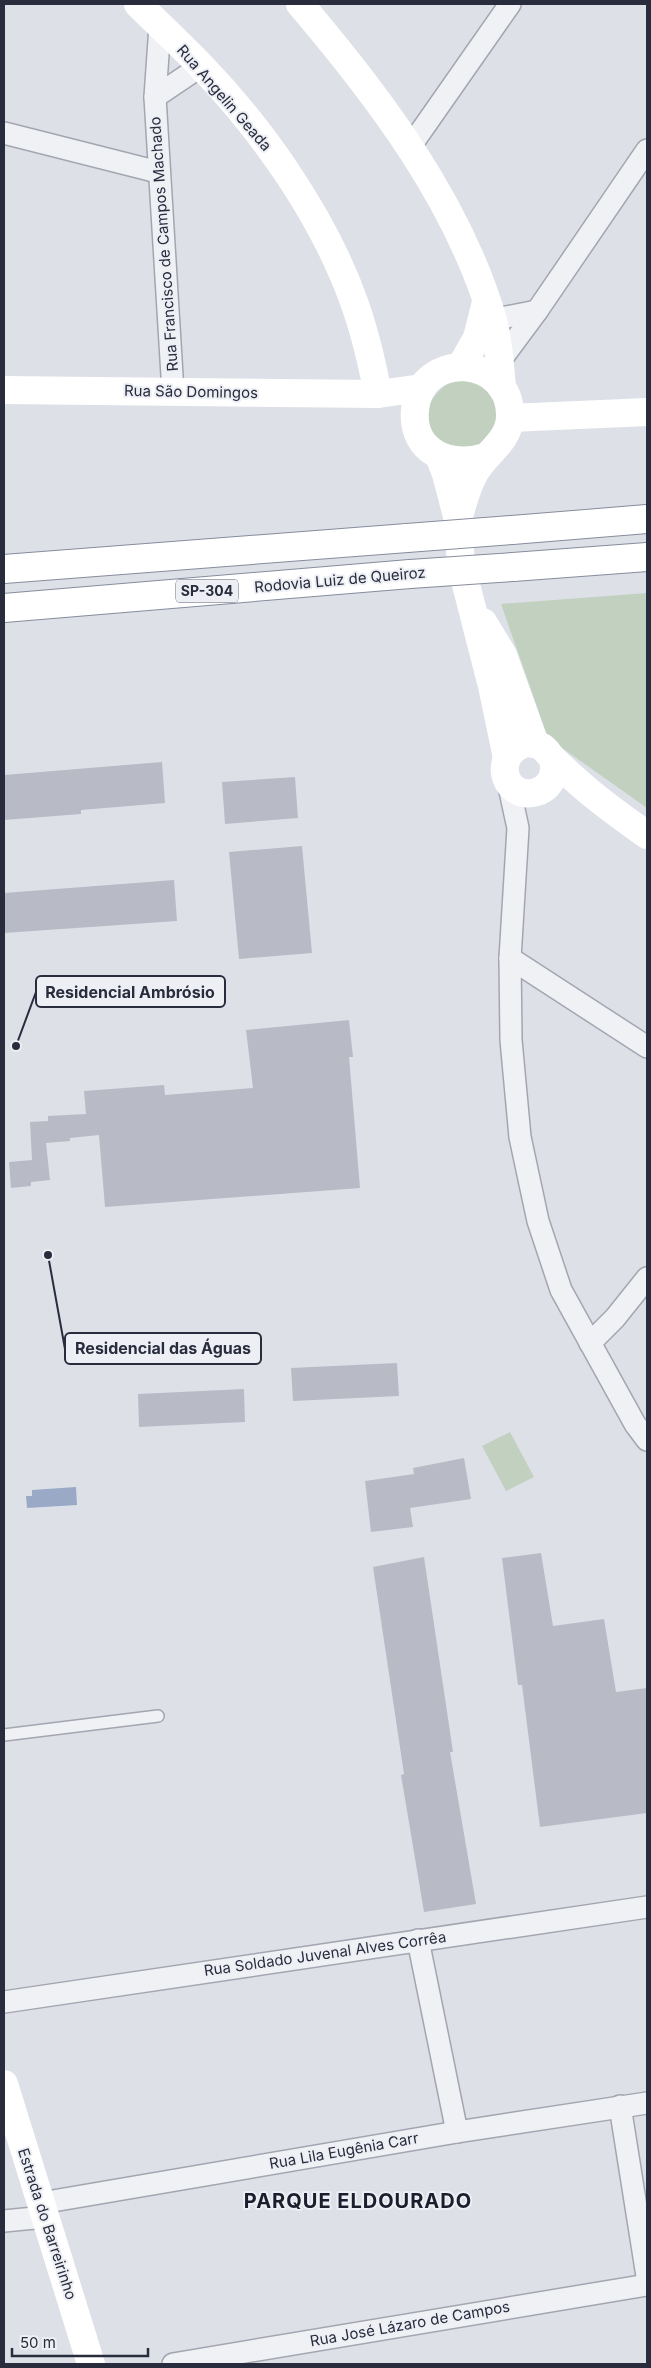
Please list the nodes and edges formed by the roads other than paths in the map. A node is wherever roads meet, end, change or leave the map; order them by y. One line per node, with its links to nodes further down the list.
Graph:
1 (138, 4): 4 (main road, Rua Angelin Geada)
2 (300, 4): 8 (main road)
3 (510, 4): 8 (street)
4 (160, 26): 5 (main road, Rua Angelin Geada); 6 (street, Rua Francisco de Campos Machado)
5 (201, 66): 6 (street, Rua Francisco de Campos Machado); 19 (main road, Rua Angelin Geada)
6 (155, 97): 10 (street, Rua Francisco de Campos Machado)
7 (4, 133): 10 (street)
8 (410, 148): 12 (main road)
9 (647, 150): 11 (street)
10 (158, 172): 18 (street, Rua Francisco de Campos Machado)
11 (537, 311): 12 (street); 13 (street)
12 (487, 315): 13 (main road); 14 (main road)
13 (500, 361): 16 (main road)
14 (462, 366): 15 (main road); 16 (main road)
15 (422, 388): 19 (main road, Rua São Domingos); 21 (main road)
16 (502, 388): 22 (main road)
17 (4, 390): 18 (main road, Rua São Domingos)
18 (173, 392): 19 (main road, Rua São Domingos)
19 (378, 394): 21 (main road)
20 (647, 412): 22 (main road)
21 (414, 418): 23 (main road)
22 (510, 418): 24 (main road)
23 (438, 456): 24 (main road); 26 (main road)
24 (485, 457): 26 (main road)
25 (647, 519): 28 (main road, bridge)
26 (458, 520): 30 (main road)
27 (647, 557): 29 (main road, Rodovia Luiz de Queiroz / SP-304, bridge)
28 (4, 569)
29 (4, 608)
30 (473, 608): 31 (main road); 32 (main road)
31 (544, 752): 32 (main road); 33 (main road); 34 (main road)
32 (508, 770): 33 (main road); 35 (street)
33 (542, 790): 34 (main road); 35 (street)
34 (603, 805): 36 (main road)
35 (518, 828): 37 (street)
36 (647, 835)
37 (510, 958): 38 (street); 40 (street)
38 (647, 1047)
39 (647, 1278): 40 (street)
40 (590, 1343): 41 (street)
41 (647, 1440)
42 (158, 1716): 43 (lane)
43 (4, 1735)
44 (647, 1907): 45 (street, Rua Soldado Juvenal Alves Corrêa)
45 (418, 1940): 46 (street, Rua Soldado Juvenal Alves Corrêa); 50 (street)
46 (4, 2002)
47 (4, 2084): 51 (main road, Estrada do Barreirinho)
48 (647, 2103): 49 (street, Rua Lila Eugênia Carr)
49 (620, 2106): 50 (street, Rua Lila Eugênia Carr); 53 (street)
50 (457, 2132): 51 (street, Rua Lila Eugênia Carr)
51 (43, 2210): 52 (street, Rua Lila Eugênia Carr); 55 (main road, Estrada do Barreirinho)
52 (4, 2222)
53 (647, 2276)
54 (647, 2285): 56 (street, Rua José Lázaro de Campos)
55 (91, 2364)
56 (173, 2364)

